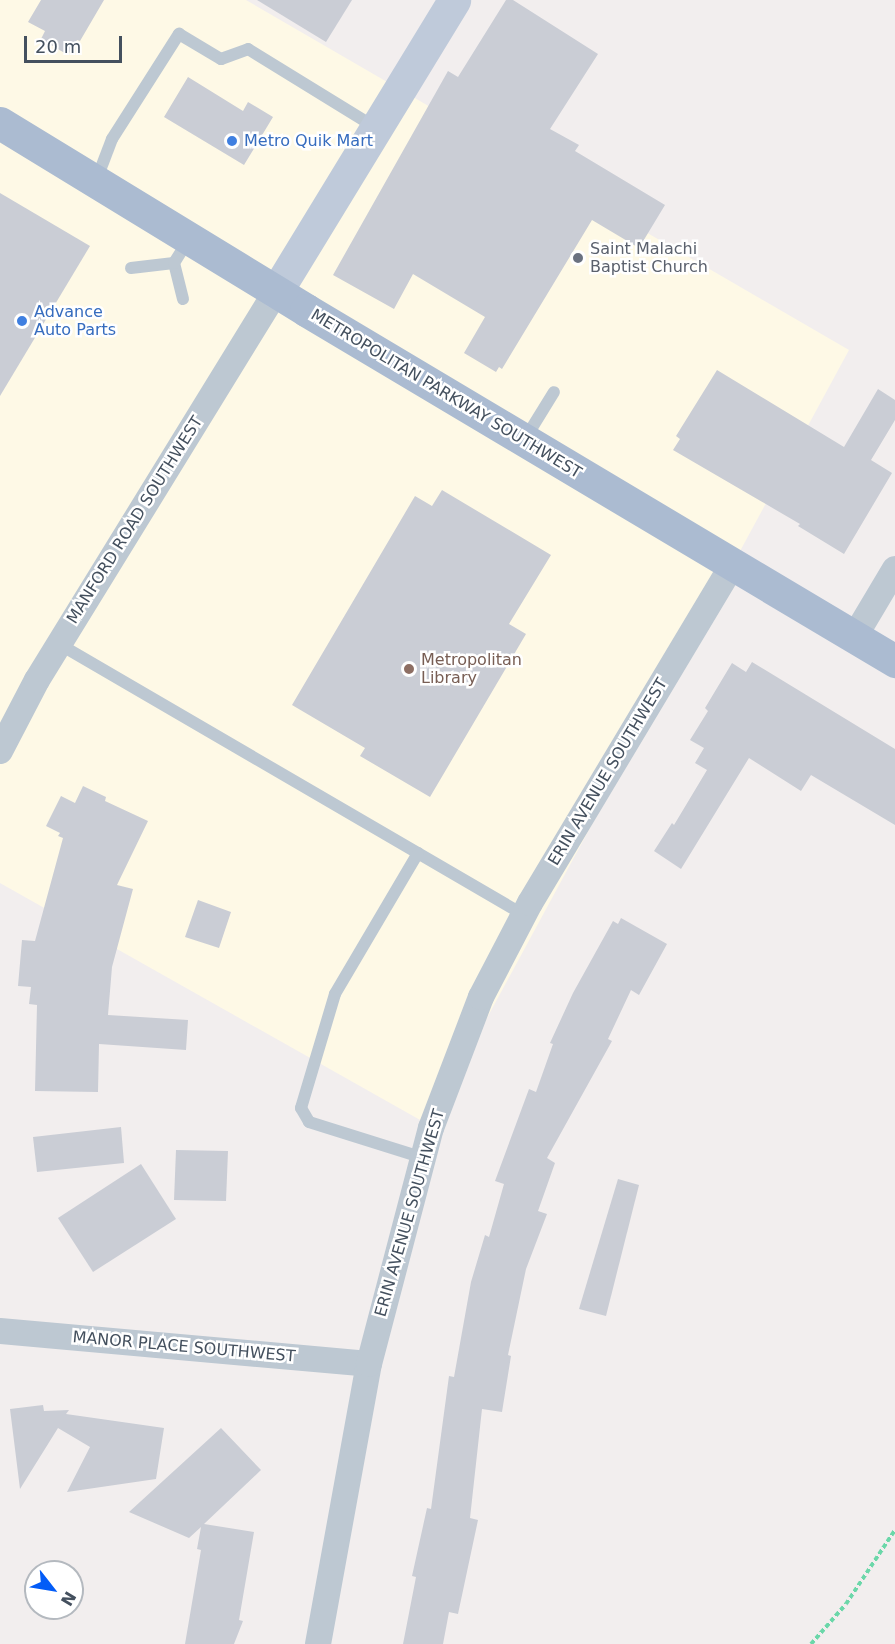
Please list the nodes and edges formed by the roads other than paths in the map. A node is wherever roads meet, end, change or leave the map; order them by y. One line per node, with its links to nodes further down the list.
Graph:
1 (454, 0): 3 (main road)
2 (0, 123): 4 (main road, METROPOLITAN PARKWAY SOUTHWEST)
3 (376, 128): 4 (lane); 7 (main road)
4 (96, 182): 5 (main road, METROPOLITAN PARKWAY SOUTHWEST)
5 (181, 251): 6 (lane); 7 (main road, METROPOLITAN PARKWAY SOUTHWEST); 8 (lane)
6 (131, 268)
7 (276, 292): 10 (main road, METROPOLITAN PARKWAY SOUTHWEST); 14 (street, MANFORD ROAD SOUTHWEST)
8 (183, 298)
9 (554, 392): 10 (lane)
10 (525, 440): 11 (main road, METROPOLITAN PARKWAY SOUTHWEST)
11 (733, 564): 13 (main road, METROPOLITAN PARKWAY SOUTHWEST); 18 (street, ERIN AVENUE SOUTHWEST)
12 (895, 569): 13 (street)
13 (855, 636): 15 (main road, METROPOLITAN PARKWAY SOUTHWEST)
14 (59, 644): 16 (street, MANFORD ROAD SOUTHWEST); 17 (lane)
15 (895, 661)
16 (0, 751)
17 (418, 853): 18 (lane); 19 (lane)
18 (524, 915): 19 (street, ERIN AVENUE SOUTHWEST)
19 (424, 1158): 21 (street, ERIN AVENUE SOUTHWEST)
20 (0, 1331): 21 (street, MANOR PLACE SOUTHWEST)
21 (369, 1364): 22 (street, ERIN AVENUE SOUTHWEST)
22 (318, 1644)

